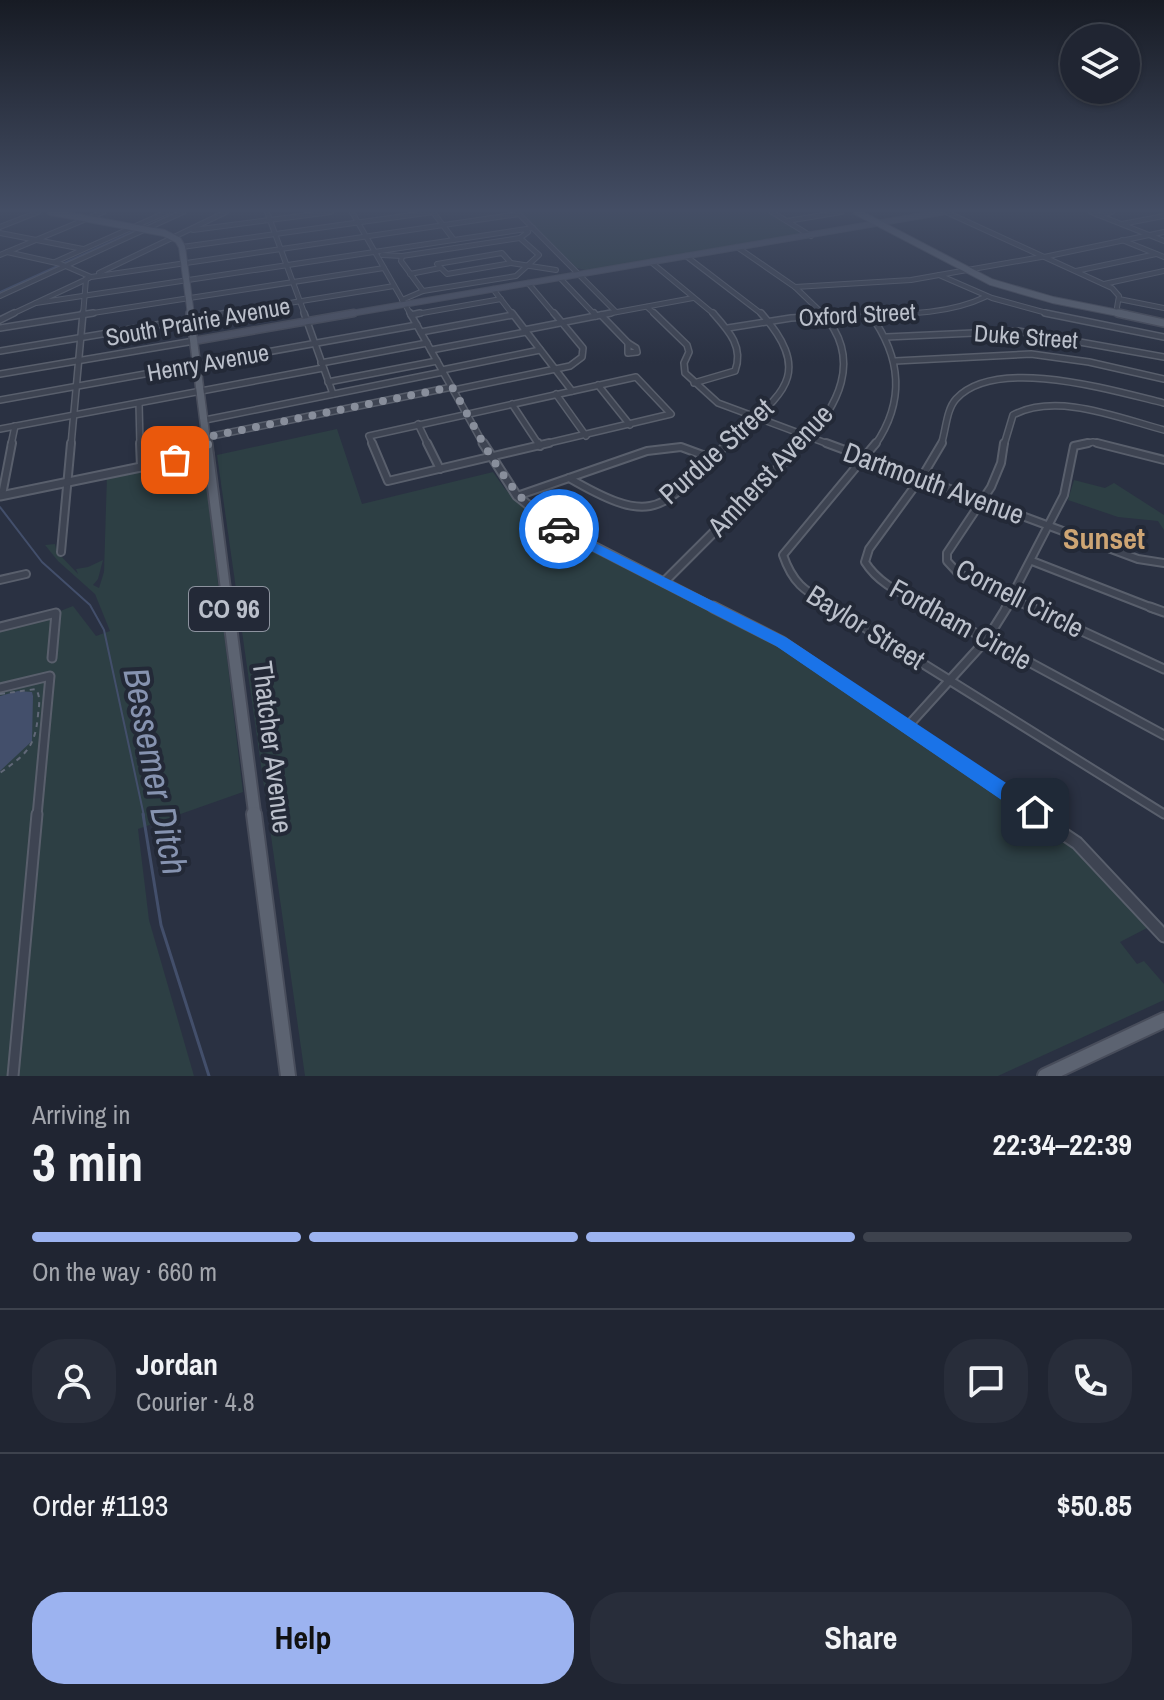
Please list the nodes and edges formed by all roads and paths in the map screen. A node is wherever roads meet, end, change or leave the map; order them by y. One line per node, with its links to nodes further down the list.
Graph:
1 (53, 262): 22 (street)
2 (64, 262): 22 (street)
3 (65, 262): 22 (street)
4 (121, 262): 35 (street)
5 (190, 262): 20 (street)
6 (309, 262): 23 (street)
7 (381, 262): 26 (street)
8 (402, 262): 32 (street)
9 (441, 262): 27 (street)
10 (532, 262): 25 (street)
11 (567, 262): 24 (street)
12 (650, 262): 33 (main road, South Prairie Avenue)
13 (651, 262): 48 (street)
14 (694, 262): 68 (street, Purdue Street)
15 (760, 262): 42 (street, Amherst Avenue)
16 (951, 262): 29 (main road)
17 (1014, 262): 29 (street)
18 (1055, 262): 30 (street)
19 (1117, 262): 30 (street)
20 (185, 263): 35 (street); 37 (main road, Thatcher Avenue / CO 96)
21 (511, 263): 25 (street); 27 (street)
22 (61, 264): 35 (street); 45 (street)
23 (286, 265): 37 (street); 38 (street)
24 (570, 265): 28 (street); 33 (street)
25 (529, 266): 28 (street); 44 (street)
26 (384, 268): 38 (street); 41 (street)
27 (440, 268): 32 (street)
28 (556, 270): 36 (street)
29 (967, 271): 34 (street); 58 (main road)
30 (1076, 271): 40 (street)
31 (1163, 272): 40 (street)
32 (410, 274): 44 (street)
33 (579, 275): 36 (main road, South Prairie Avenue); 57 (street)
34 (939, 275): 42 (street); 47 (street)
35 (89, 278): 46 (street); 54 (street)
36 (558, 278): 39 (main road, South Prairie Avenue); 63 (street)
37 (187, 280): 46 (street); 49 (main road, Thatcher Avenue / CO 96)
38 (292, 283): 49 (street); 52 (street)
39 (528, 283): 43 (main road, South Prairie Avenue); 70 (street)
40 (1104, 284): 51 (street)
41 (394, 286): 52 (street); 53 (street)
42 (795, 287): 64 (street, Amherst Avenue)
43 (493, 289): 50 (street); 53 (main road, South Prairie Avenue)
44 (423, 291): 53 (street)
45 (0, 296)
46 (85, 296): 54 (street); 60 (street)
47 (985, 297): 59 (street, Oxford Street); 77 (street)
48 (693, 298): 55 (street); 73 (street)
49 (189, 299): 60 (street); 65 (main road, Thatcher Avenue / CO 96)
50 (501, 299): 61 (street); 62 (street)
51 (1119, 299): 56 (street); 58 (street)
52 (299, 301): 65 (street); 67 (street)
53 (404, 302): 61 (street); 67 (main road, South Prairie Avenue)
54 (36, 303): 66 (street)
55 (647, 307): 57 (street); 95 (street)
56 (1164, 308)
57 (616, 312): 63 (street)
58 (1116, 312): 69 (main road)
59 (870, 314): 64 (street, Oxford Street); 76 (street, Baylor Street)
60 (83, 315): 71 (street); 75 (street)
61 (411, 315): 72 (street)
62 (513, 315): 72 (street, Henry Avenue); 74 (street)
63 (599, 316): 70 (street); 79 (street)
64 (826, 317): 68 (street, Oxford Street); 118 (street, Amherst Avenue)
65 (191, 319): 75 (street); 78 (main road, Thatcher Avenue / CO 96)
66 (0, 320)
67 (305, 322): 78 (main road, South Prairie Avenue); 80 (street)
68 (770, 322): 73 (street, Oxford Street); 109 (street, Purdue Street)
69 (1164, 322)
70 (562, 323): 74 (street); 90 (street)
71 (0, 328)
72 (419, 328): 80 (street, Henry Avenue); 81 (street)
73 (728, 328): 95 (street)
74 (525, 331): 81 (street); 82 (street)
75 (81, 337): 83 (street); 85 (street)
76 (886, 337): 84 (street, Duke Street); 87 (street, Baylor Street)
77 (1164, 337)
78 (194, 341): 85 (street, South Prairie Avenue); 88 (main road, Thatcher Avenue / CO 96)
79 (628, 343)
80 (315, 344): 88 (street, Henry Avenue); 89 (street)
81 (429, 346): 86 (street); 89 (street)
82 (540, 350): 90 (street); 91 (street)
83 (0, 351)
84 (1164, 357)
85 (79, 361): 92 (street, South Prairie Avenue); 97 (street)
86 (437, 361): 91 (street); 94 (street)
87 (895, 361): 93 (street); 123 (street, Baylor Street)
88 (198, 365): 97 (street, Henry Avenue); 99 (main road, Thatcher Avenue / CO 96)
89 (322, 365): 94 (street); 99 (street)
90 (555, 369): 98 (street); 100 (street)
91 (443, 371): 98 (street); 101 (street)
92 (0, 374)
93 (1164, 379)
94 (328, 382): 101 (street)
95 (694, 383): 109 (street, Dartmouth Avenue)
96 (598, 385): 100 (street); 112 (street); 112 (street)
97 (77, 387): 103 (street, Henry Avenue); 108 (street)
98 (453, 389): 107 (street); 117 (street)
99 (200, 391): 104 (street); 110 (main road, Thatcher Avenue / CO 96)
100 (572, 391): 102 (street)
101 (333, 394): 110 (street)
102 (556, 394): 106 (street); 116 (street)
103 (0, 400)
104 (139, 403): 108 (street); 125 (street)
105 (1164, 403): 128 (street, Fordham Circle)
106 (512, 404): 107 (street); 119 (street)
107 (467, 414): 111 (street); 121 (street)
108 (74, 415): 113 (street); 129 (street)
109 (756, 418): 118 (street, Dartmouth Avenue); 122 (street, Purdue Street)
110 (205, 420): 117 (main road, Thatcher Avenue / CO 96)
111 (418, 424): 126 (street); 126 (street)
112 (630, 425): 116 (street)
113 (15, 426): 114 (street); 130 (street)
114 (0, 429)
115 (1164, 430): 132 (street, Cornell Circle)
116 (586, 436): 119 (street)
117 (207, 437): 120 (main road, Thatcher Avenue / CO 96)
118 (809, 437): 123 (street, Dartmouth Avenue); 139 (street, Amherst Avenue)
119 (540, 446): 121 (street)
120 (209, 453): 125 (street); 155 (main road, Thatcher Avenue / CO 96)
121 (492, 457): 126 (street); 131 (street)
122 (711, 458): 127 (street); 127 (street, Purdue Street)
123 (864, 458): 128 (street, Dartmouth Avenue); 146 (street, Baylor Street)
124 (1164, 460): 133 (street)
125 (141, 467): 129 (street)
126 (440, 469)
127 (569, 478): 131 (street)
128 (920, 479): 132 (street, Dartmouth Avenue); 143 (street, Fordham Circle)
129 (68, 481): 130 (street); 134 (street)
130 (1, 496)
131 (517, 496): 139 (street)
132 (982, 501): 133 (street, Dartmouth Avenue); 140 (street, Cornell Circle)
133 (1048, 526): 135 (street); 136 (street, Dartmouth Avenue)
134 (61, 552)
135 (1032, 561): 140 (street); 141 (street)
136 (1164, 563)
137 (26, 574): 138 (street)
138 (0, 580)
139 (664, 582): 148 (street)
140 (1012, 598): 143 (street); 145 (street, Cornell Circle)
141 (1164, 612)
142 (0, 627): 144 (street)
143 (987, 639): 146 (street); 149 (street, Fordham Circle)
144 (52, 658)
145 (1164, 669)
146 (951, 681): 148 (street); 150 (street, Baylor Street)
147 (0, 688): 154 (street)
148 (908, 726): 151 (street)
149 (1164, 735)
150 (1164, 814)
151 (1159, 923): 152 (street)
152 (1164, 936)
153 (1164, 1020): 156 (main road)
154 (13, 1076)
155 (288, 1076)
156 (1045, 1076)

